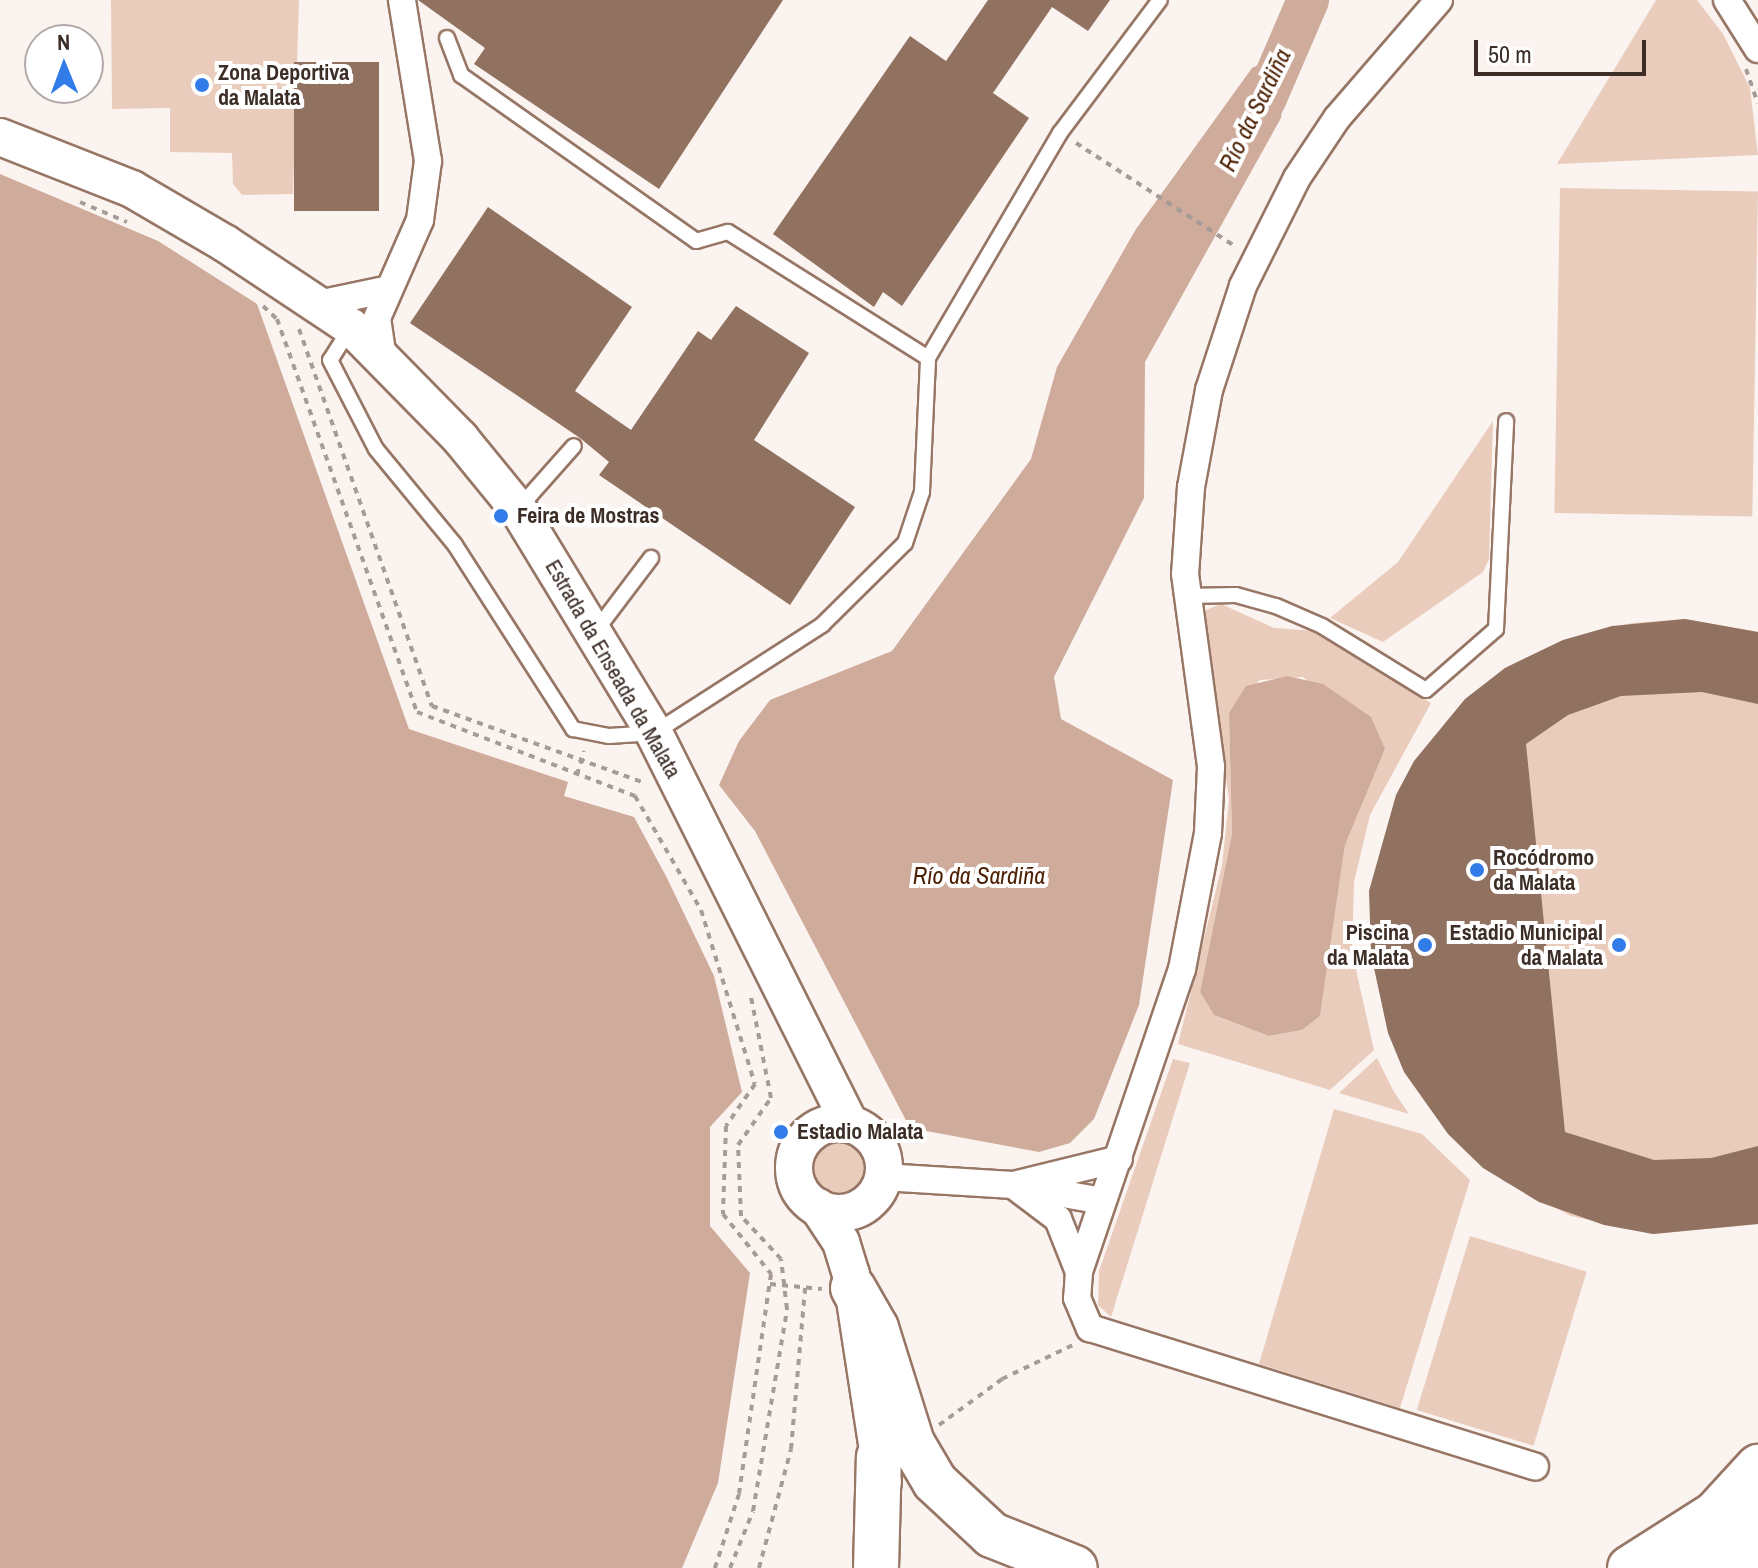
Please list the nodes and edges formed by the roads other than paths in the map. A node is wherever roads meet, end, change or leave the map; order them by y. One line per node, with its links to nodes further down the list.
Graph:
1 (402, 0): 10 (street)
2 (1160, 0): 13 (lane)
3 (1439, 0): 6 (street)
4 (1452, 0): 6 (street)
5 (1727, 0): 8 (street)
6 (1409, 33): 19 (street)
7 (447, 38): 13 (lane)
8 (1758, 49)
9 (0, 137): 11 (main road, Estrada da Enseada da Malata)
10 (385, 290): 11 (street); 14 (street)
11 (307, 313): 12 (main road, Estrada da Enseada da Malata)
12 (351, 327): 14 (main road, Estrada da Enseada da Malata); 21 (lane)
13 (928, 358): 21 (lane)
14 (383, 359): 17 (main road, Estrada da Enseada da Malata)
15 (1506, 421): 19 (lane)
16 (574, 446): 17 (lane)
17 (518, 509): 20 (main road, Estrada da Enseada da Malata)
18 (651, 558): 20 (lane)
19 (1186, 596): 25 (street)
20 (595, 632): 21 (main road, Estrada da Enseada da Malata)
21 (654, 733): 22 (main road, Estrada da Enseada da Malata)
22 (818, 1070): 23 (main road, Estrada da Enseada da Malata); 24 (main road)
23 (849, 1123): 24 (main road); 27 (main road)
24 (804, 1139): 29 (main road)
25 (1119, 1159): 26 (street); 28 (street)
26 (1013, 1185): 27 (street); 28 (street); 30 (street)
27 (876, 1188): 29 (main road); 31 (main road)
28 (1103, 1201): 30 (street)
29 (818, 1207): 31 (main road)
30 (1079, 1272): 33 (street)
31 (844, 1284): 32 (main road); 39 (highway)
32 (879, 1457): 37 (highway); 38 (main road)
33 (1535, 1467)
34 (1758, 1467): 40 (highway)
35 (1758, 1502): 41 (highway)
36 (1758, 1553): 42 (highway)
37 (876, 1568)
38 (896, 1568)
39 (1075, 1568)
40 (1630, 1568)
41 (1693, 1568)
42 (1744, 1568)

